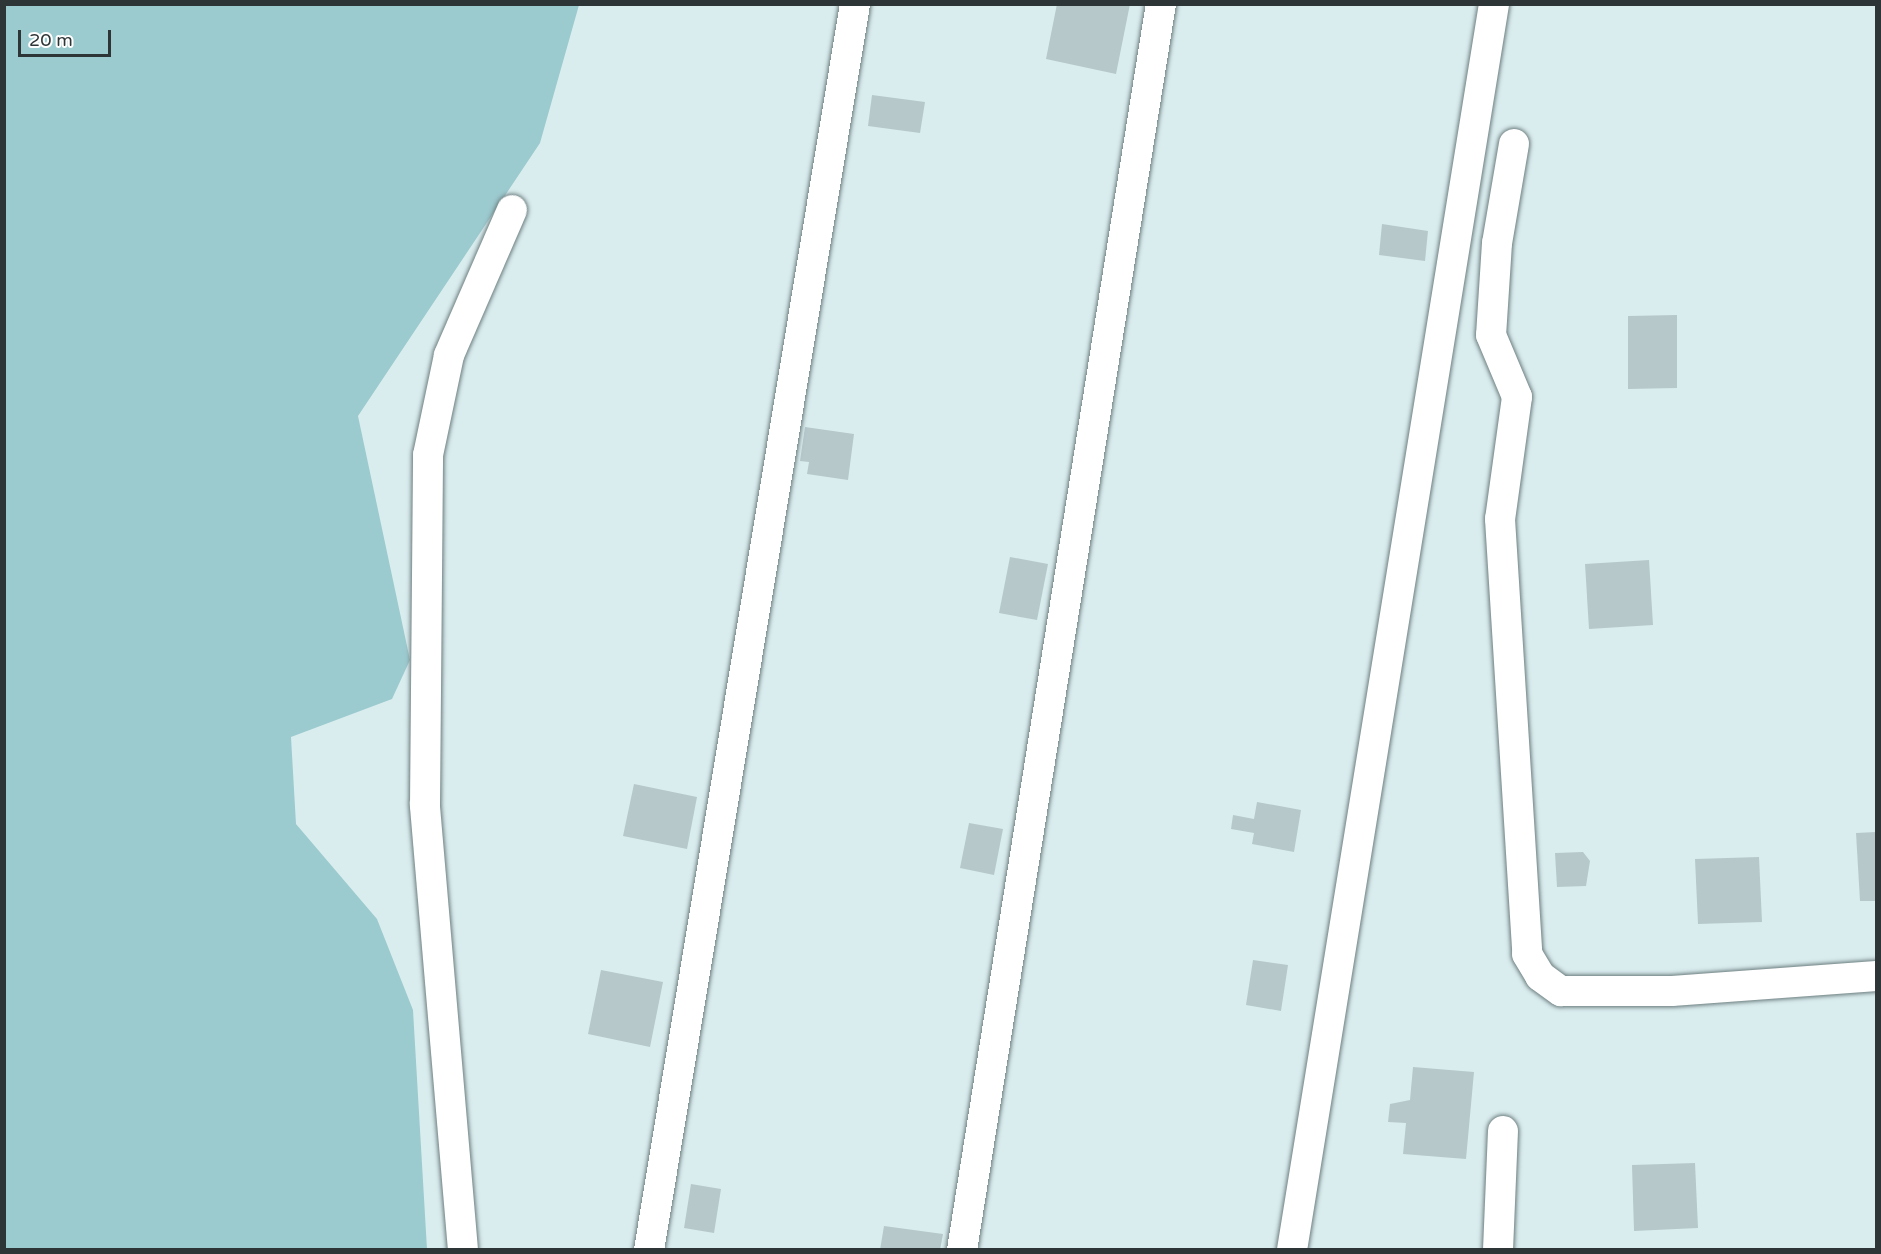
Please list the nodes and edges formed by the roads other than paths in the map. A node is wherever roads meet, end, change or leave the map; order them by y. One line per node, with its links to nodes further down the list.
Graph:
1 (855, 4): 9 (lane)
2 (1161, 4): 10 (lane)
3 (1494, 4): 11 (lane)
4 (1514, 144): 6 (lane)
5 (512, 210): 8 (lane)
6 (1876, 976)
7 (1503, 1131): 12 (lane)
8 (463, 1250)
9 (649, 1250)
10 (962, 1250)
11 (1292, 1250)
12 (1498, 1250)

